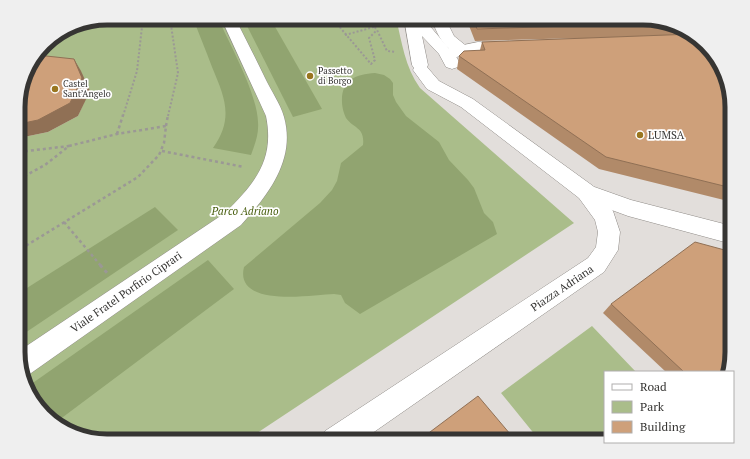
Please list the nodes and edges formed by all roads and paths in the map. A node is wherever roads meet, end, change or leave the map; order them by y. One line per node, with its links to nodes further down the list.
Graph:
1 (142, 25): 16 (path)
2 (171, 25): 15 (path)
3 (231, 25): 27 (main road, Viale Fratel Porfirio Ciprari)
4 (337, 25): 10 (path)
5 (412, 25): 14 (main road, Piazza Adriana)
6 (421, 25): 13 (main road)
7 (441, 25): 13 (main road)
8 (374, 27): 9 (path); 10 (path)
9 (377, 30): 10 (path); 12 (path)
10 (345, 35)
11 (527, 46): 13 (main road)
12 (398, 52)
13 (454, 59): 14 (main road, Piazza Adriana)
14 (467, 103): 22 (main road, Piazza Adriana)
15 (166, 126): 16 (path); 19 (path)
16 (117, 134): 17 (path)
17 (69, 146): 18 (path); 21 (path)
18 (25, 151)
19 (162, 151): 20 (path); 23 (path)
20 (247, 167)
21 (25, 176)
22 (586, 192): 24 (main road); 28 (main road, Piazza Adriana)
23 (64, 222): 25 (path); 26 (path)
24 (725, 233)
25 (25, 246)
26 (98, 263)
27 (26, 362)
28 (345, 434)

